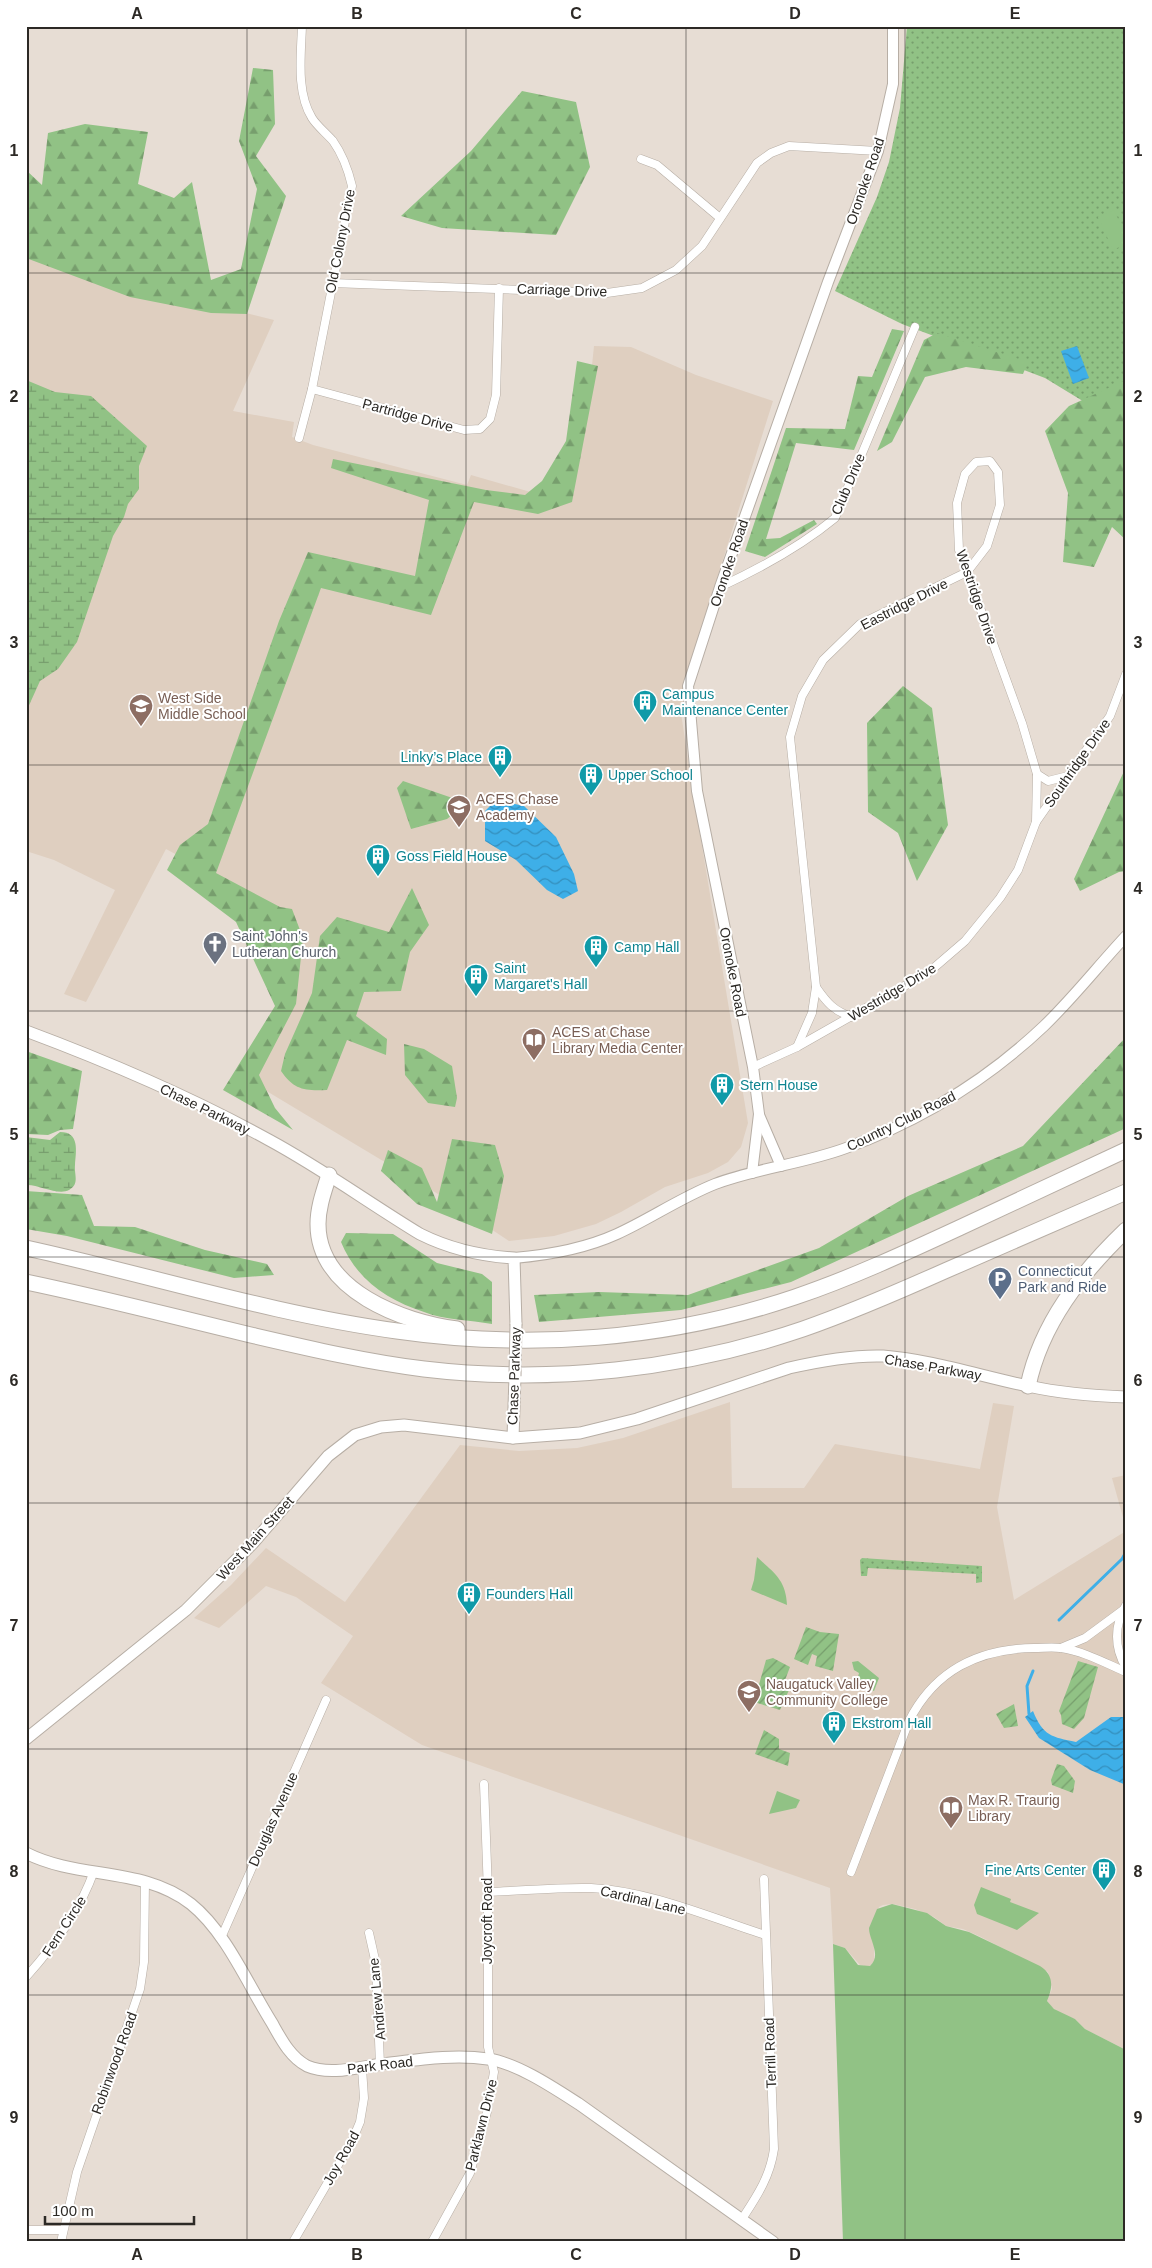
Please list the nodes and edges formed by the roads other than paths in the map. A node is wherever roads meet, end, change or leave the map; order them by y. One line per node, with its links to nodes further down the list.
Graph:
1 (302, 26): 6 (street, Old Colony Drive)
2 (893, 26): 3 (street, Oronoke Road)
3 (878, 151): 5 (street, Carriage Drive); 13 (street, Oronoke Road)
4 (641, 159): 5 (street)
5 (720, 218): 7 (street, Carriage Drive)
6 (332, 283): 7 (street, Carriage Drive); 9 (street, Old Colony Drive)
7 (499, 288): 9 (street, Partridge Drive)
8 (915, 327): 13 (street, Club Drive)
9 (312, 389): 10 (street, Old Colony Drive)
10 (299, 438)
11 (957, 503): 12 (street, Westridge Drive); 12 (street, Eastridge Drive)
12 (967, 572): 15 (street, Westridge Drive); 19 (street, Eastridge Drive)
13 (720, 587): 23 (street, Oronoke Road)
14 (1126, 674): 16 (street, Southridge Drive)
15 (1037, 774): 16 (street); 17 (street, Westridge Drive)
16 (1068, 776): 17 (street, Southridge Drive)
17 (1036, 822): 20 (street, Westridge Drive)
18 (1126, 936): 26 (street, Country Club Road)
19 (816, 987): 20 (street); 22 (street, Eastridge Drive)
20 (852, 1017): 22 (street, Westridge Drive)
21 (26, 1031): 28 (main road, Chase Parkway)
22 (797, 1047): 23 (street, Westridge Drive)
23 (753, 1067): 24 (street, Oronoke Road)
24 (759, 1114): 26 (street, Oronoke Road); 27 (street, Oronoke Road)
25 (1126, 1150): 34 (highway)
26 (781, 1166): 27 (street, Country Club Road)
27 (752, 1173): 32 (street, Country Club Road)
28 (330, 1175): 32 (main road, Chase Parkway); 34 (highway)
29 (1126, 1192): 33 (highway)
30 (1126, 1230): 35 (highway)
31 (26, 1248): 34 (highway)
32 (514, 1258): 37 (main road, Chase Parkway, bridge)
33 (26, 1282)
34 (576, 1339)
35 (1028, 1386): 36 (main road, Chase Parkway); 37 (main road, Chase Parkway)
36 (1126, 1397)
37 (513, 1438): 43 (main road, West Main Street)
38 (1124, 1608): 39 (street); 40 (street)
39 (1061, 1648): 41 (street); 47 (street)
40 (1126, 1667)
41 (1126, 1672)
42 (326, 1700): 53 (street, Douglas Avenue)
43 (26, 1739)
44 (484, 1784): 50 (street, Joycroft Road)
45 (26, 1853): 46 (main road, Park Road)
46 (94, 1871): 49 (main road, Park Road); 54 (street, Fern Circle)
47 (850, 1872)
48 (764, 1879): 52 (street, Terrill Road)
49 (145, 1881): 53 (main road, Park Road); 60 (street, Robinwood Road)
50 (488, 1892): 52 (street, Cardinal Lane); 55 (street, Joycroft Road)
51 (369, 1933): 56 (street, Andrew Lane)
52 (765, 1935): 58 (street, Terrill Road)
53 (221, 1938): 57 (main road, Park Road)
54 (26, 1977)
55 (490, 2059): 56 (main road, Park Road); 58 (main road, Park Road); 63 (street, Parklawn Drive)
56 (380, 2065): 57 (main road, Park Road)
57 (362, 2068): 62 (street, Joy Road)
58 (742, 2219): 64 (main road, Park Road)
59 (26, 2230): 60 (street)
60 (62, 2230): 61 (street, Robinwood Road)
61 (61, 2242)
62 (292, 2242)
63 (432, 2242)
64 (773, 2242)

